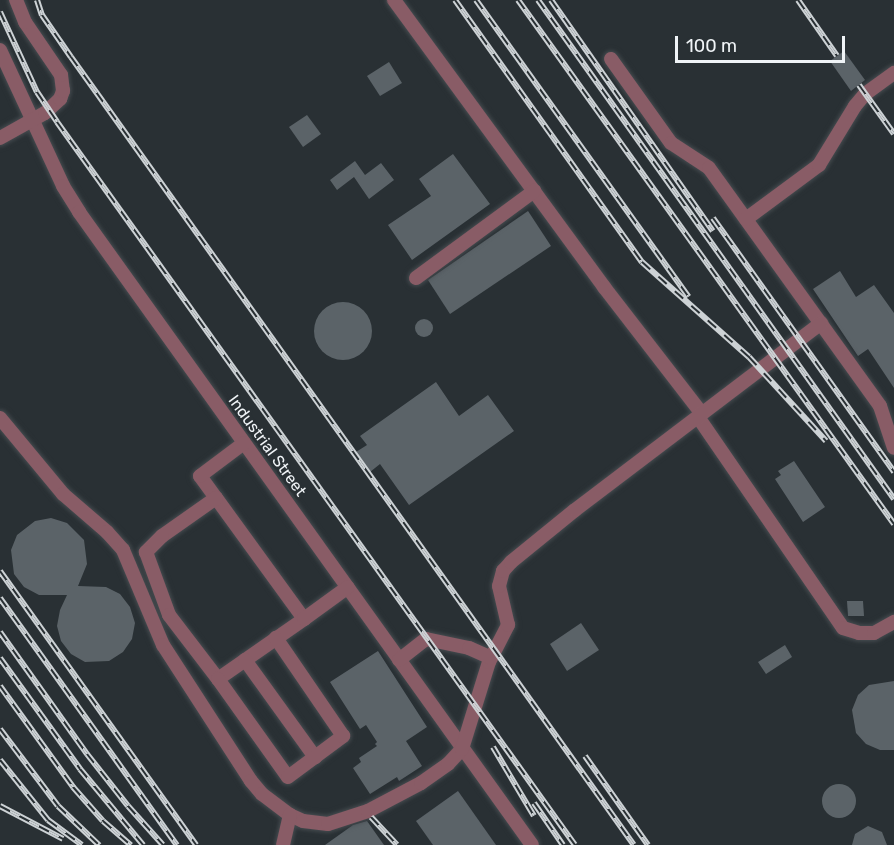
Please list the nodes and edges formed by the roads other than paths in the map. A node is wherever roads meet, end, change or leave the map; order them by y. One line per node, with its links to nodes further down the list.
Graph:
1 (16, 0): 6 (street)
2 (394, 0): 8 (street)
3 (0, 50): 6 (street, Industrial Street)
4 (611, 59): 9 (street)
5 (894, 73): 9 (street)
6 (33, 121): 7 (street); 14 (street, Industrial Street)
7 (0, 138)
8 (534, 191): 10 (street); 12 (street)
9 (747, 219): 11 (street)
10 (416, 278)
11 (821, 323): 12 (street); 15 (street)
12 (700, 415): 19 (street); 21 (street)
13 (0, 418): 27 (street)
14 (244, 443): 16 (street); 17 (street, Industrial Street)
15 (894, 448)
16 (216, 498): 18 (street); 24 (street)
17 (348, 587): 18 (street); 23 (street, Industrial Street)
18 (304, 619): 20 (street)
19 (894, 622)
20 (276, 638): 22 (street); 26 (street)
21 (490, 658): 23 (street); 25 (street)
22 (245, 660): 24 (street); 26 (street)
23 (399, 660): 25 (street, Industrial Street)
24 (218, 679): 26 (street)
25 (462, 749): 27 (street); 29 (street, Industrial Street)
26 (315, 757)
27 (290, 815): 28 (street)
28 (284, 845)
29 (532, 845)

